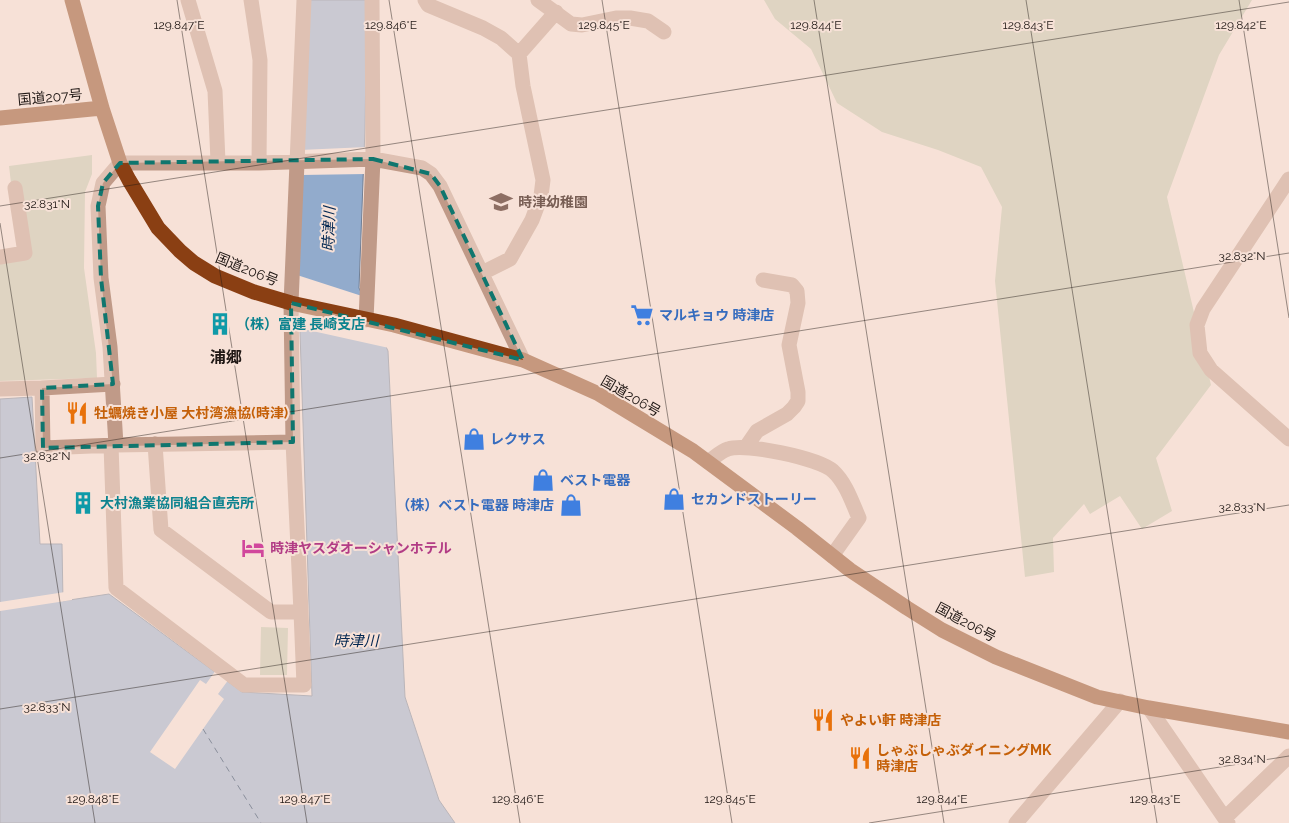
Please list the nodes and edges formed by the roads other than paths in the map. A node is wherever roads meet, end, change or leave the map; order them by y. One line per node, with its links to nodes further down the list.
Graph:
1 (72, 0): 11 (highway, 国道206号)
2 (188, 0): 14 (street)
3 (251, 0): 15 (street)
4 (304, 0): 16 (street)
5 (372, 0): 13 (street)
6 (425, 0): 10 (street)
7 (538, 0): 8 (street)
8 (556, 12): 9 (street); 10 (street)
9 (664, 32)
10 (519, 54): 21 (street)
11 (102, 108): 12 (highway, 国道207号); 17 (highway, 国道206号)
12 (0, 118)
13 (373, 159): 16 (street); 21 (street); 24 (street)
14 (218, 162): 15 (street); 17 (street)
15 (259, 162): 16 (street)
16 (298, 162): 23 (street)
17 (120, 163): 23 (highway, 国道206号); 26 (street)
18 (1289, 179): 29 (street)
19 (15, 188): 20 (street)
20 (0, 257)
21 (482, 273): 25 (street)
22 (763, 280): 33 (street)
23 (291, 303): 24 (highway, 国道206号); 30 (street)
24 (366, 320): 25 (highway, 国道206号)
25 (522, 360): 34 (highway, 国道206号)
26 (113, 384): 27 (street); 32 (street)
27 (42, 388): 28 (street); 32 (street)
28 (0, 389)
29 (1289, 439)
30 (293, 442): 31 (street); 36 (street)
31 (155, 444): 32 (street); 36 (street)
32 (113, 445): 36 (street)
33 (746, 447): 34 (street); 35 (street)
34 (708, 462): 35 (highway, 国道206号)
35 (832, 556): 37 (highway, 国道206号)
36 (301, 612)
37 (1120, 702): 38 (highway, 国道206号); 42 (street)
38 (1149, 708): 39 (highway, 国道206号); 41 (street)
39 (1289, 732)
40 (1289, 756): 41 (street)
41 (1226, 821)
42 (1016, 823)

